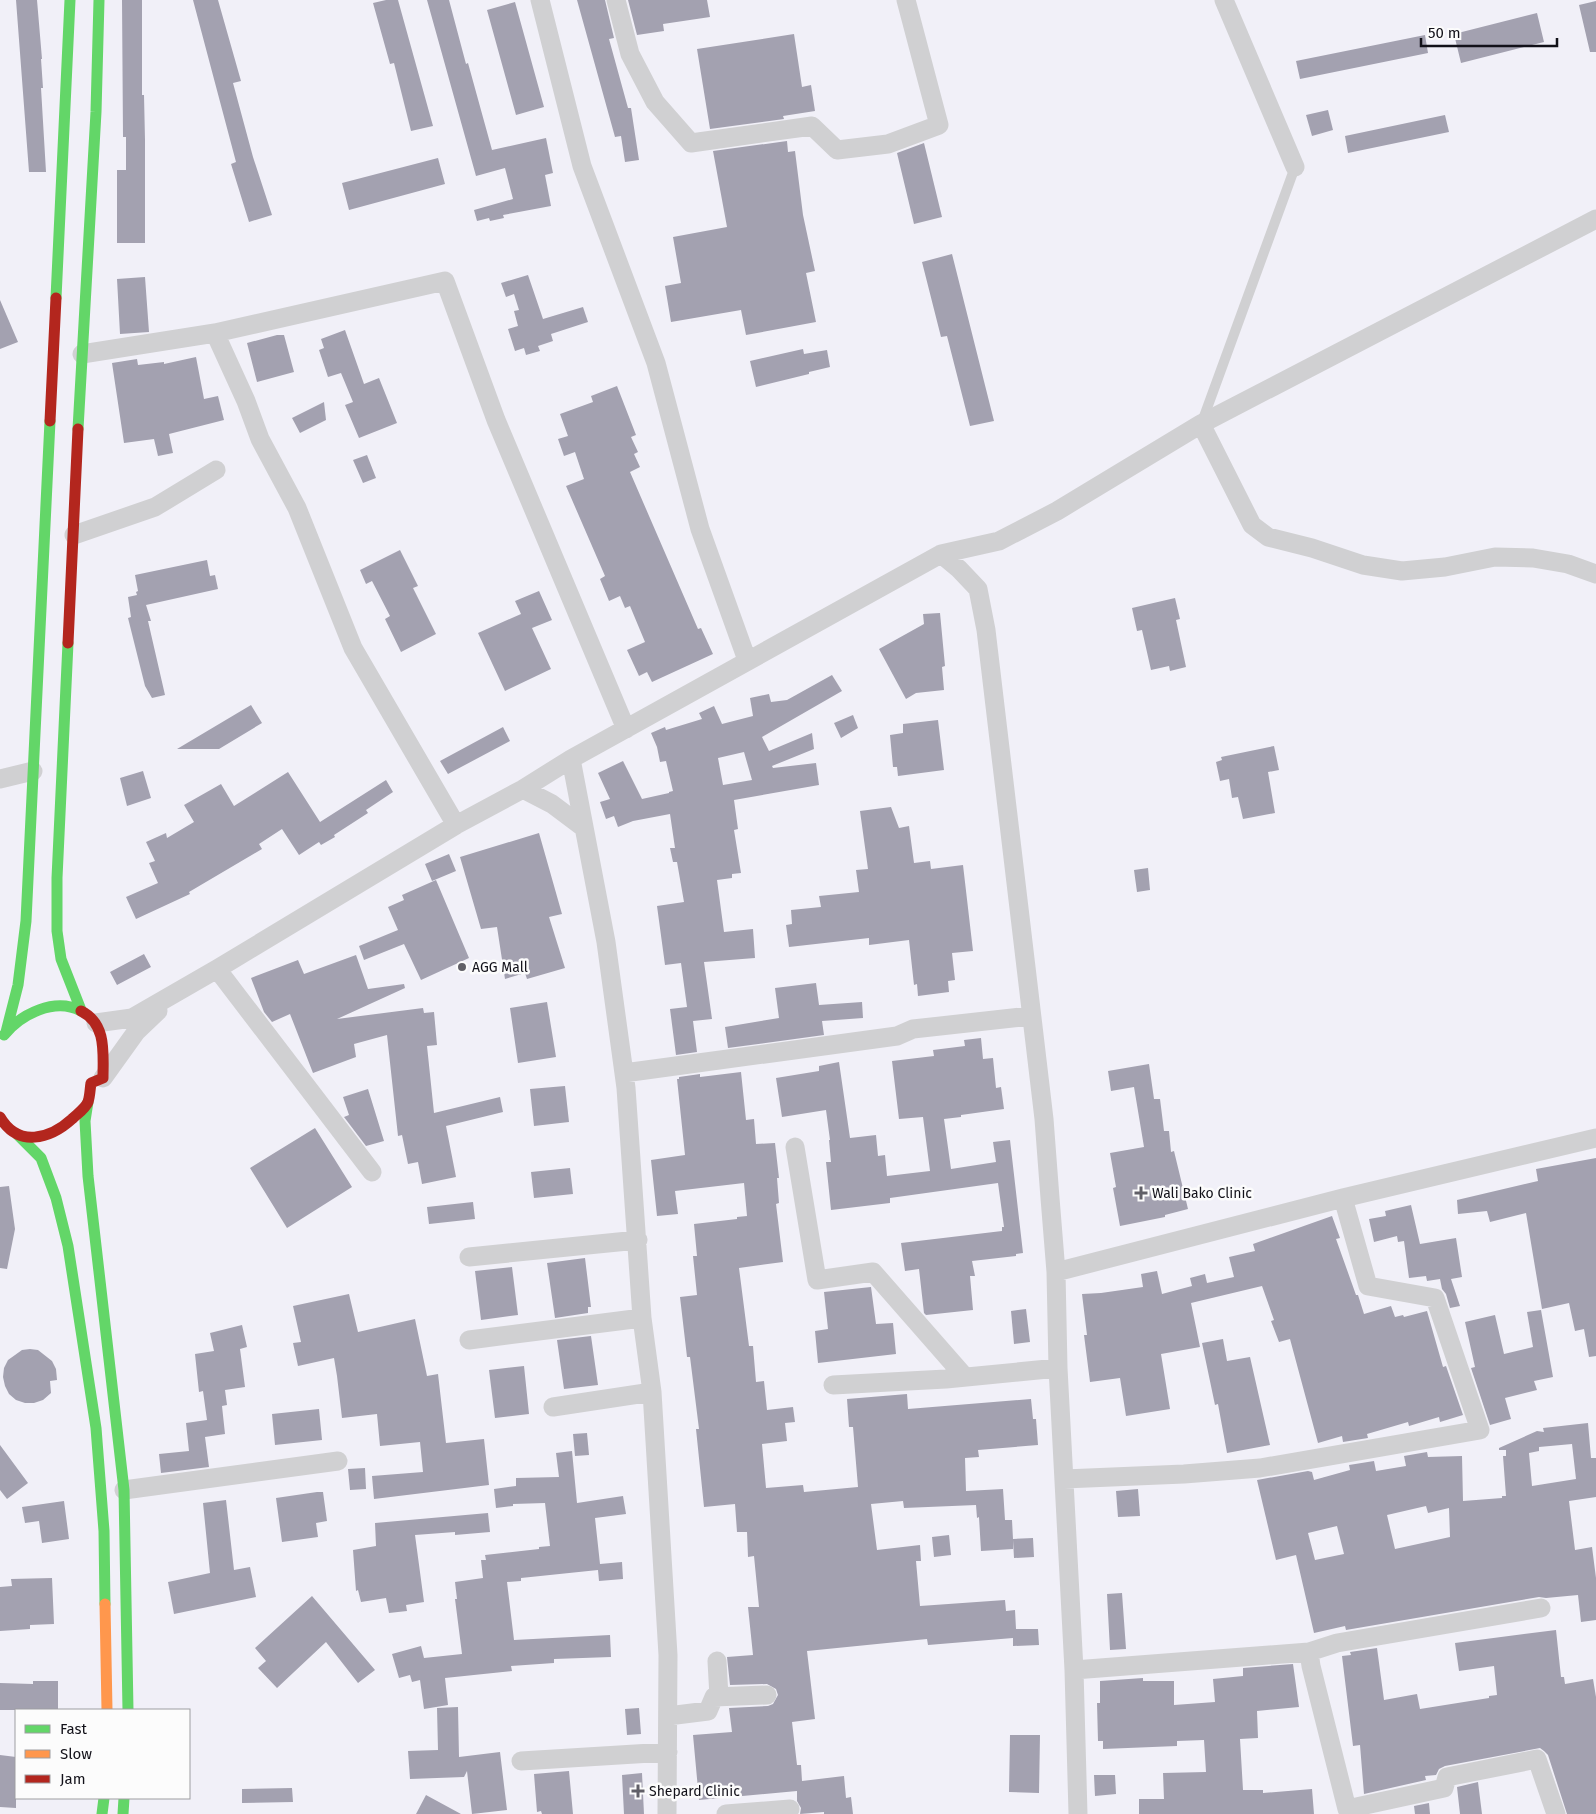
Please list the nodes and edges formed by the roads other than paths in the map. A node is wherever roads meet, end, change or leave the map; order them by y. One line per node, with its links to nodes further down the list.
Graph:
1 (70, 0): 19 (main road)
2 (99, 0): 10 (main road)
3 (540, 0): 16 (street)
4 (616, 0): 5 (street)
5 (906, 0)
6 (1224, 0): 7 (street)
7 (1295, 166): 11 (lane)
8 (1596, 219): 11 (street)
9 (215, 333): 10 (street); 17 (street); 22 (street)
10 (82, 354): 13 (main road)
11 (1201, 424): 14 (street); 15 (street)
12 (216, 470): 13 (street)
13 (74, 535): 26 (main road)
14 (941, 554): 16 (street); 27 (street)
15 (1596, 574)
16 (747, 660): 17 (street)
17 (626, 729): 18 (street)
18 (571, 759): 21 (street); 23 (street)
19 (33, 771): 20 (street); 29 (main road)
20 (0, 778)
21 (523, 789): 22 (street); 23 (street)
22 (456, 825): 24 (street)
23 (584, 828): 30 (street)
24 (217, 970): 25 (street); 36 (street)
25 (190, 985): 28 (street); 31 (street)
26 (81, 1010): 28 (main road); 29 (main road)
27 (1031, 1016): 30 (street); 40 (street)
28 (96, 1023): 31 (main road)
29 (3, 1037)
30 (624, 1073): 38 (street)
31 (103, 1078): 32 (main road)
32 (88, 1102): 33 (main road); 50 (main road)
33 (5, 1125): 57 (main road)
34 (1596, 1138): 37 (street)
35 (795, 1146): 44 (street)
36 (372, 1172)
37 (1343, 1198): 40 (street); 49 (street)
38 (638, 1240): 39 (street); 41 (street)
39 (469, 1257)
40 (1056, 1272): 43 (street)
41 (642, 1318): 42 (street); 46 (street)
42 (469, 1340)
43 (1058, 1368): 44 (street); 49 (street)
44 (965, 1377): 45 (street)
45 (833, 1385)
46 (652, 1392): 47 (street); 59 (street)
47 (553, 1407)
48 (338, 1461): 50 (street)
49 (1064, 1479): 54 (street)
50 (124, 1490): 58 (main road)
51 (1541, 1608): 52 (street)
52 (1309, 1652): 54 (street); 65 (street)
53 (717, 1661): 56 (street)
54 (1074, 1670): 70 (street)
55 (768, 1695): 56 (street)
56 (719, 1697): 59 (street)
57 (106, 1709)
58 (128, 1709)
59 (668, 1716): 60 (street)
60 (668, 1752): 61 (street); 68 (street)
61 (521, 1761)
62 (104, 1799): 66 (main road)
63 (124, 1799): 67 (main road)
64 (790, 1809): 69 (street)
65 (1350, 1812): 71 (street)
66 (102, 1814)
67 (123, 1814)
68 (667, 1814)
69 (726, 1814)
70 (1078, 1814)
71 (1556, 1814)

